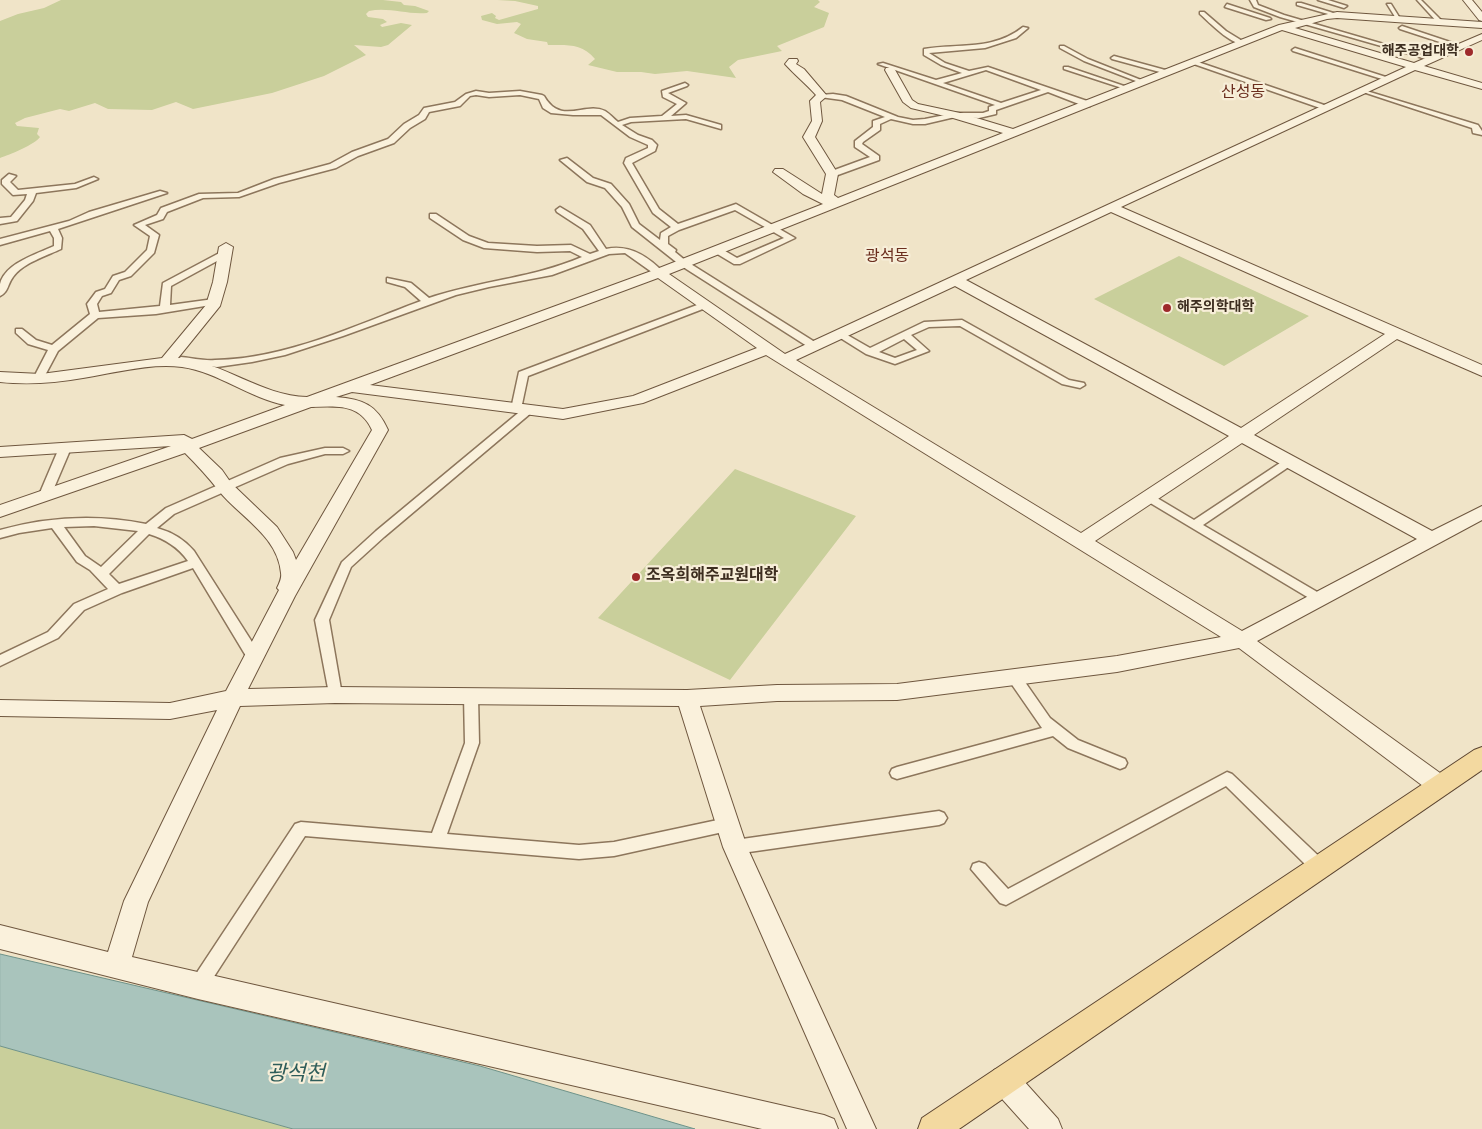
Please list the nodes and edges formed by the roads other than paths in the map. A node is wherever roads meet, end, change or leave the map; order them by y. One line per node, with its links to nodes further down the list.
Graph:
1 (1253, 0): 13 (street)
2 (1321, 0): 5 (street)
3 (1419, 0): 14 (street)
4 (1467, 0): 12 (street)
5 (1343, 3): 11 (street)
6 (1299, 4): 10 (street)
7 (1389, 5): 15 (street)
8 (1227, 6): 17 (street)
9 (1202, 13): 20 (street)
10 (1337, 15): 11 (street); 13 (street)
11 (1348, 16): 15 (street)
12 (1482, 18)
13 (1304, 22): 17 (street); 25 (street)
14 (1440, 22): 15 (street); 16 (street)
15 (1401, 23): 22 (street)
16 (1482, 25)
17 (1287, 27): 20 (street); 28 (street)
18 (1025, 28): 32 (street)
19 (1482, 38): 22 (street)
20 (1242, 43): 27 (street)
21 (1062, 47): 35 (street)
22 (1460, 47): 25 (street)
23 (1295, 50): 33 (street)
24 (1114, 58): 31 (street)
25 (1432, 59): 28 (street)
26 (793, 61): 41 (street)
27 (1193, 62): 31 (street); 44 (street)
28 (1415, 66): 33 (street); 37 (street)
29 (886, 67): 34 (street); 45 (street)
30 (1066, 68): 38 (street)
31 (1166, 72): 35 (street)
32 (968, 73): 34 (street); 39 (street)
33 (1387, 79): 40 (street)
34 (938, 82): 43 (street)
35 (1143, 82): 38 (street)
36 (685, 85): 47 (street)
37 (1482, 86)
38 (1127, 88): 42 (street)
39 (1046, 90): 42 (street); 43 (street)
40 (1362, 90): 44 (street); 51 (street)
41 (822, 96): 46 (street); 54 (street)
42 (1087, 104): 50 (street)
43 (1001, 105): 45 (street)
44 (1326, 107): 60 (street)
45 (956, 115): 46 (street); 50 (street)
46 (891, 117): 54 (street)
47 (664, 118): 48 (street); 49 (street)
48 (618, 124): 65 (street); 83 (street)
49 (718, 127)
50 (1013, 133): 59 (street)
51 (1482, 133)
52 (564, 160): 74 (street)
53 (779, 172): 59 (street)
54 (832, 174): 59 (street)
55 (12, 176): 57 (street)
56 (94, 180): 57 (street)
57 (32, 192): 63 (street)
58 (163, 193): 67 (street)
59 (834, 204): 66 (street)
60 (1110, 207): 77 (street); 85 (street)
61 (560, 210): 72 (street)
62 (433, 216): 73 (street)
63 (14, 219): 64 (street); 68 (street)
64 (0, 221)
65 (676, 228): 66 (street); 74 (street)
66 (772, 228): 71 (street); 71 (street)
67 (52, 229): 69 (street); 78 (street)
68 (0, 236)
69 (0, 242)
70 (225, 250): 79 (street); 82 (street)
71 (717, 250): 74 (street)
72 (604, 253): 73 (street); 75 (street)
73 (591, 258): 80 (street)
74 (686, 262): 75 (street); 88 (street)
75 (659, 273): 81 (street); 98 (street)
76 (390, 280): 80 (street)
77 (955, 280): 86 (street); 101 (street)
78 (0, 293)
79 (214, 302): 82 (street); 93 (street)
80 (428, 302): 93 (street)
81 (705, 305): 90 (street); 100 (street)
82 (165, 308): 83 (street)
83 (95, 315): 89 (street)
84 (19, 331): 89 (street)
85 (1396, 333): 94 (street); 101 (street)
86 (839, 334): 88 (street); 91 (street)
87 (905, 335): 91 (street); 91 (street); 97 (street)
88 (814, 346): 92 (street)
89 (54, 349): 96 (street)
90 (768, 349): 92 (street); 100 (street)
91 (870, 352)
92 (784, 360): 118 (street)
93 (169, 361): 96 (street); 99 (street)
94 (1482, 371)
95 (0, 377): 96 (street)
96 (38, 379)
97 (1080, 385)
98 (349, 387): 99 (street); 100 (street)
99 (305, 403): 102 (street); 122 (street)
100 (522, 410): 128 (street)
101 (1242, 435): 107 (street); 110 (street)
102 (208, 439): 103 (street); 104 (street)
103 (188, 446): 108 (street); 109 (street)
104 (65, 448): 106 (street); 109 (street)
105 (343, 451): 108 (street)
106 (0, 452)
107 (1289, 461): 114 (street); 117 (street)
108 (225, 487): 115 (street); 122 (street)
109 (45, 495): 111 (street)
110 (1148, 498): 114 (street); 118 (street)
111 (0, 511)
112 (1482, 512): 117 (street)
113 (55, 523): 115 (street); 116 (street); 120 (street)
114 (1195, 525): 123 (street)
115 (148, 529): 119 (street); 120 (street)
116 (0, 534)
117 (1432, 539): 123 (street)
118 (1081, 542): 124 (street)
119 (195, 563): 121 (street); 125 (street)
120 (101, 574): 121 (street)
121 (117, 590): 126 (street)
122 (285, 596): 125 (street)
123 (1319, 599): 124 (street)
124 (1242, 640): 127 (street); 137 (street)
125 (254, 657): 130 (street)
126 (0, 661)
127 (1013, 676): 131 (street); 133 (street)
128 (335, 695): 129 (street); 130 (street)
129 (472, 696): 131 (street); 140 (street)
130 (234, 698): 132 (street); 144 (street)
131 (688, 698): 139 (street)
132 (0, 708)
133 (1054, 730): 135 (street); 136 (street)
134 (1482, 757): 137 (main road)
135 (1120, 763)
136 (898, 773)
137 (1439, 785): 141 (main road)
138 (938, 818): 139 (street)
139 (731, 836): 140 (street); 148 (street)
140 (438, 840): 145 (street)
141 (1320, 868): 142 (street); 146 (main road)
142 (980, 869)
143 (0, 937): 144 (street)
144 (117, 966): 145 (street)
145 (198, 986): 147 (street)
146 (1004, 1080): 149 (main road); 150 (street)
147 (824, 1129)
148 (862, 1129)
149 (934, 1129)
150 (1048, 1129)

